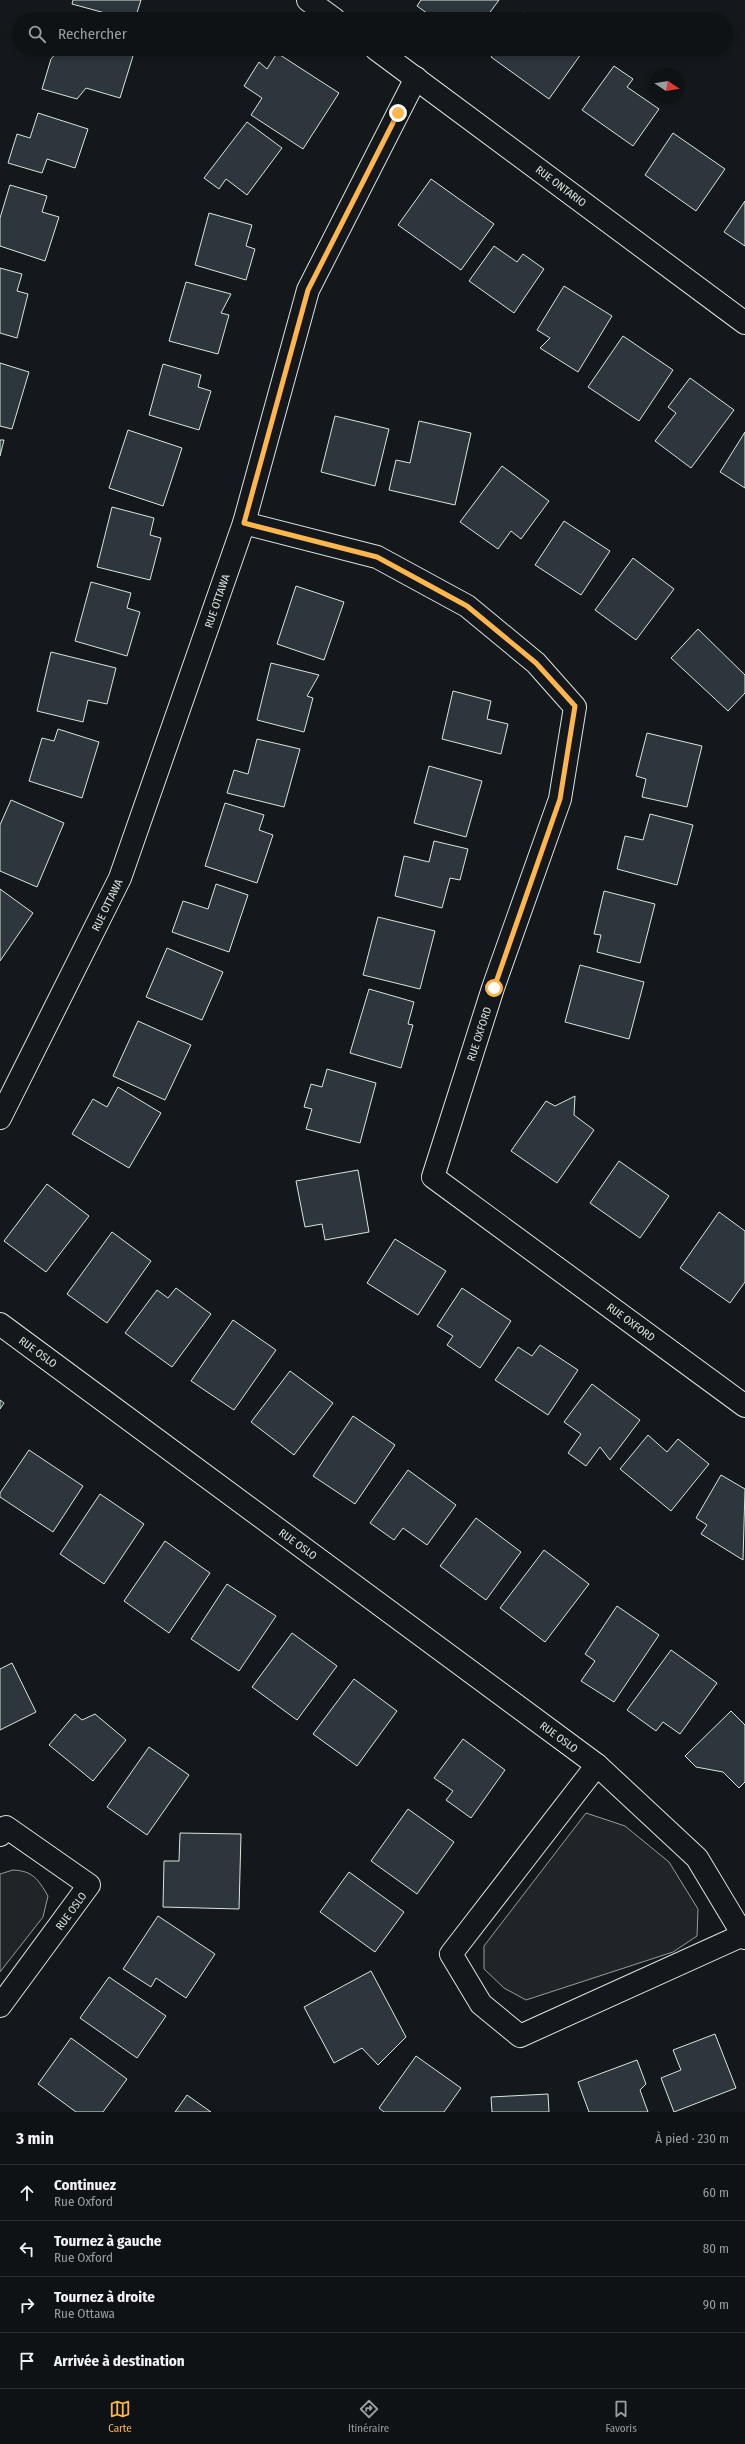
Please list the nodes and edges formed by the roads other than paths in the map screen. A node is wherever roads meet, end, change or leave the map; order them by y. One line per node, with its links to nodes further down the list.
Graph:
1 (308, 0): 2 (street)
2 (324, 12)
3 (386, 56): 4 (street, RUE ONTARIO)
4 (416, 78): 5 (street, RUE ONTARIO); 6 (street, RUE OTTAWA)
5 (745, 323)
6 (244, 523): 7 (street, RUE OTTAWA); 9 (street, RUE OXFORD)
7 (0, 1118)
8 (0, 1324): 10 (street, RUE OSLO)
9 (745, 1406)
10 (597, 1765): 12 (street, RUE OSLO); 12 (street, RUE OSLO)
11 (0, 1835): 13 (street, RUE OSLO)
12 (744, 1937)
13 (0, 2006)

